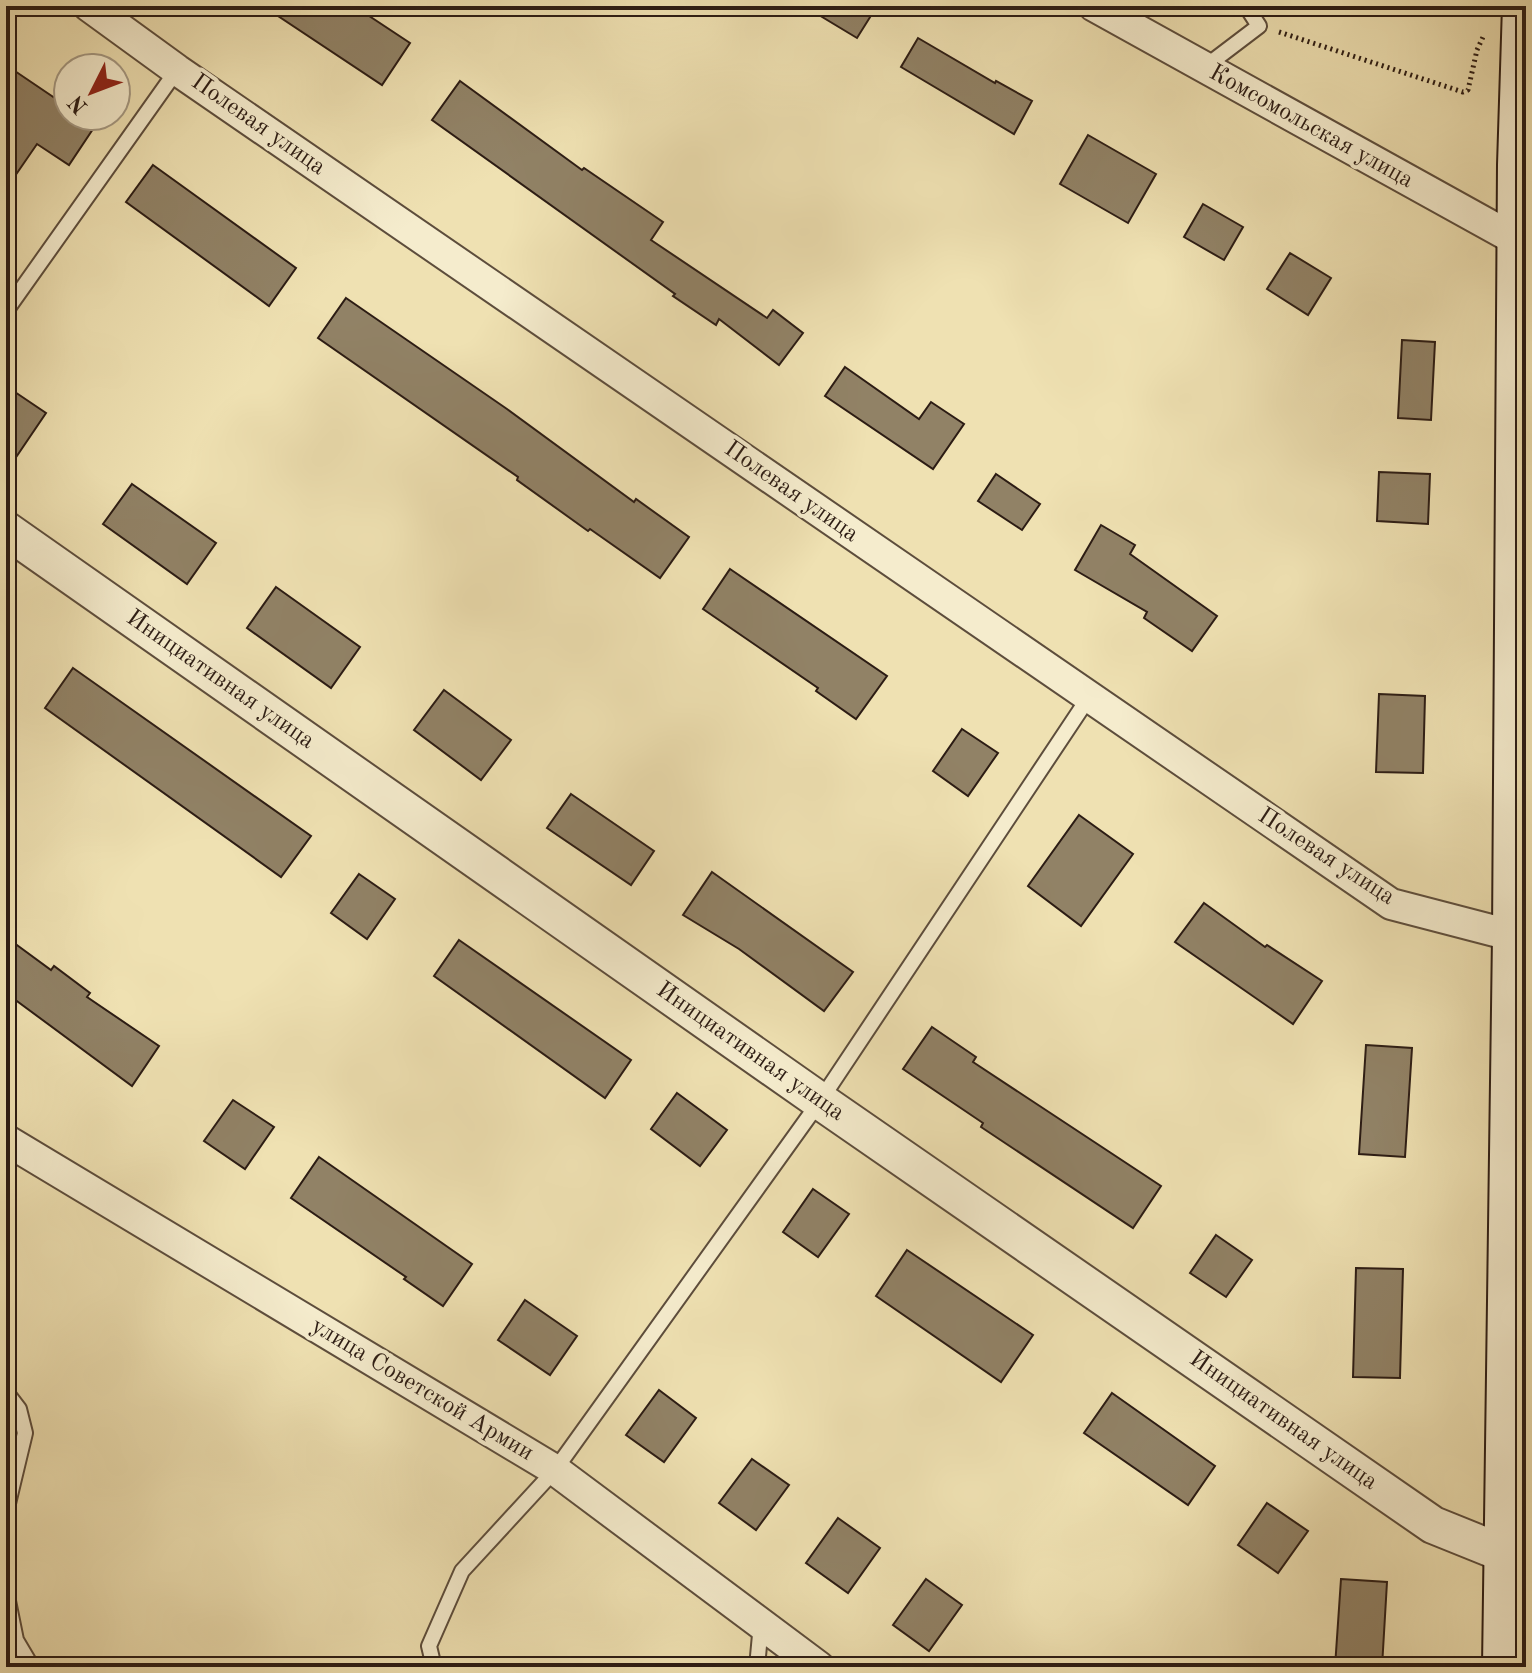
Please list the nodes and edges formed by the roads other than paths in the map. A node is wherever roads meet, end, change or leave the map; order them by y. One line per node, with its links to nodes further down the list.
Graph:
1 (89, 6): 6 (street, Полевая улица)
2 (1094, 6): 5 (street, Комсомольская улица)
3 (1246, 6): 5 (lane)
4 (1524, 6): 7 (main road)
5 (1204, 67): 8 (street, Комсомольская улица)
6 (177, 70): 9 (lane); 11 (street, Полевая улица)
7 (1522, 168): 8 (main road)
8 (1522, 245): 12 (main road)
9 (6, 311)
10 (6, 530): 14 (street, Инициативная улица)
11 (1089, 697): 13 (street, Полевая улица); 14 (lane)
12 (1520, 815): 13 (main road)
13 (1514, 936): 16 (main road)
14 (820, 1101): 19 (lane); 21 (street, Инициативная улица)
15 (6, 1140): 19 (street, улица Советской Армии)
16 (1517, 1345): 18 (main road)
17 (6, 1392): 20 (lane)
18 (1517, 1463): 21 (main road)
19 (555, 1470): 23 (street, улица Советской Армии); 25 (lane)
20 (6, 1512)
21 (1505, 1554): 28 (main road)
22 (6, 1591): 24 (lane)
23 (761, 1624): 26 (lane); 27 (street, улица Советской Армии)
24 (32, 1667)
25 (434, 1667)
26 (757, 1667)
27 (819, 1667)
28 (1504, 1667)

